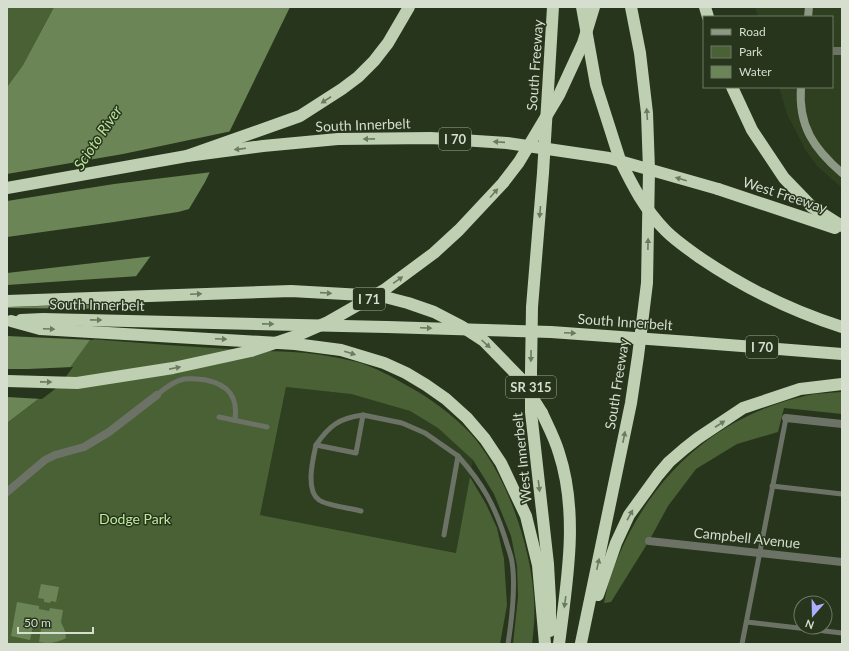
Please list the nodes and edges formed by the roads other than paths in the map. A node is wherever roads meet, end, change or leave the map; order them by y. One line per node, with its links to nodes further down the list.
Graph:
1 (409, 7): 8 (highway, one-way to 8, bridge)
2 (553, 7): 9 (highway, South Freeway / SR 315)
3 (582, 7): 17 (highway, bridge)
4 (594, 7): 19 (highway, I 71, one-way to 4, bridge)
5 (631, 7): 44 (highway, South Freeway, one-way to 5)
6 (732, 88): 13 (highway)
7 (801, 88): 10 (main road)
8 (187, 156): 11 (highway, South Innerbelt / I 70); 12 (highway, South Innerbelt / I 70, one-way to 8, bridge)
9 (543, 173): 42 (highway, West Innerbelt / SR 315, one-way to 42)
10 (842, 173)
11 (7, 188)
12 (718, 190): 14 (highway, West Freeway / I 70)
13 (842, 226)
14 (842, 230)
15 (7, 301): 43 (highway, one-way to 43, bridge)
16 (9, 321): 18 (highway, South Innerbelt / I 70, one-way to 18, bridge); 41 (highway, one-way to 41)
17 (842, 327)
18 (842, 354)
19 (7, 381)
20 (842, 384): 44 (highway, one-way to 20)
21 (157, 395): 25 (lane); 31 (street)
22 (363, 415): 28 (lane); 28 (lane); 29 (lane)
23 (219, 417): 25 (lane)
24 (786, 418): 26 (street); 30 (lane)
25 (235, 420): 27 (lane)
26 (842, 424)
27 (267, 427)
28 (316, 445): 33 (lane)
29 (458, 456): 34 (lane); 40 (lane)
30 (772, 486): 32 (lane); 36 (lane)
31 (7, 492)
32 (842, 494)
33 (361, 511)
34 (444, 535)
35 (649, 541): 36 (street, Campbell Avenue)
36 (761, 553): 37 (street, Campbell Avenue); 38 (lane)
37 (842, 562)
38 (747, 622): 39 (lane); 45 (lane)
39 (842, 634)
40 (508, 644)
41 (545, 644)
42 (549, 644)
43 (559, 644)
44 (581, 644)
45 (742, 644)

